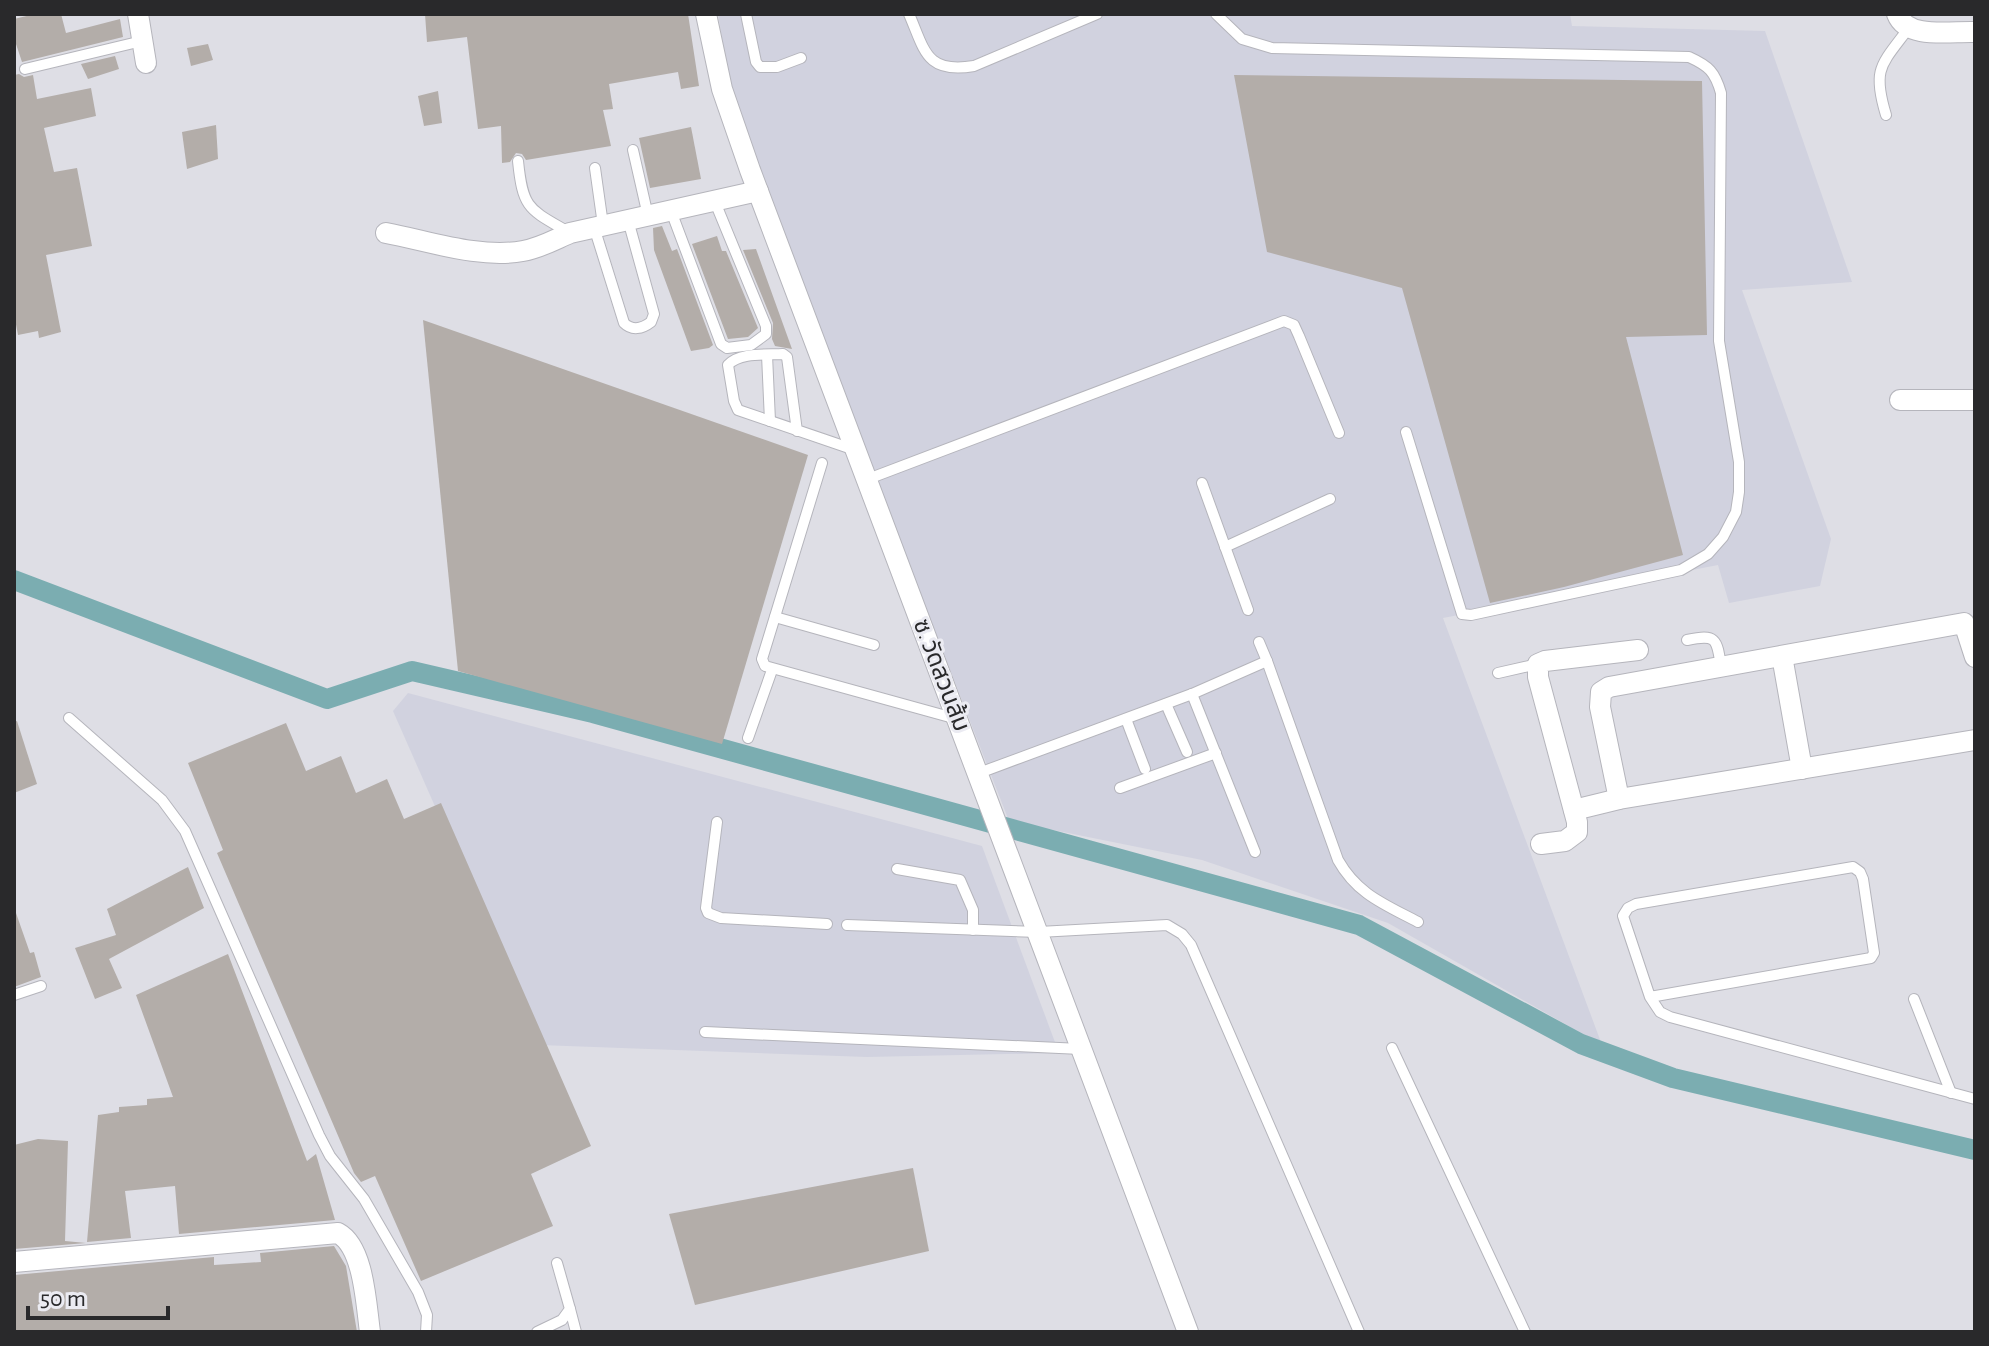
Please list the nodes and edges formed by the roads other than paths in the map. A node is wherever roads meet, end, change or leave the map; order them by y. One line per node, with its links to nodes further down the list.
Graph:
1 (138, 14): 9 (street)
2 (706, 14): 17 (street, ซ. วัดสวนส้ม)
3 (746, 14): 10 (lane)
4 (909, 14): 5 (lane)
5 (1097, 14)
6 (1216, 14): 30 (lane)
7 (1902, 21): 8 (street); 13 (lane)
8 (1975, 32)
9 (142, 41): 11 (street); 12 (lane)
10 (801, 58)
11 (146, 63)
12 (25, 69)
13 (1886, 115)
14 (633, 150): 20 (lane)
15 (518, 161): 24 (lane)
16 (595, 168): 22 (lane)
17 (758, 191): 18 (street); 32 (street, ซ. วัดสวนส้ม)
18 (715, 202): 19 (street); 19 (lane)
19 (671, 211): 20 (street)
20 (648, 216): 21 (street)
21 (628, 220): 22 (street); 22 (lane)
22 (598, 226): 24 (street)
23 (386, 233): 24 (street)
24 (570, 233)
25 (767, 355): 28 (lane); 28 (lane); 29 (lane)
26 (1900, 400): 27 (street)
27 (1975, 400)
28 (770, 421): 29 (lane)
29 (797, 431): 32 (lane)
30 (1406, 432)
31 (1339, 433): 34 (lane)
32 (857, 450): 34 (street, ซ. วัดสวนส้ม)
33 (822, 463): 39 (lane)
34 (868, 479): 55 (street, ซ. วัดสวนส้ม)
35 (1202, 483): 37 (lane)
36 (1330, 499): 37 (lane)
37 (1225, 547): 38 (lane)
38 (1248, 610)
39 (775, 617): 42 (lane); 49 (lane)
40 (1687, 640): 48 (lane)
41 (1259, 642): 46 (lane)
42 (874, 645)
43 (1638, 650): 47 (street)
44 (1782, 656): 45 (street); 48 (street); 61 (street)
45 (1975, 657)
46 (1267, 661): 51 (lane); 70 (lane)
47 (1538, 664): 50 (lane); 65 (street)
48 (1721, 667): 64 (street)
49 (772, 670): 55 (lane); 56 (lane)
50 (1498, 673)
51 (1192, 694): 52 (lane); 59 (lane)
52 (1166, 704): 54 (lane); 58 (lane)
53 (69, 718): 88 (lane)
54 (1126, 719): 60 (lane); 62 (lane)
55 (959, 720): 62 (street, ซ. วัดสวนส้ม)
56 (748, 738)
57 (1975, 740): 61 (street)
58 (1187, 752)
59 (1216, 753): 63 (lane); 68 (lane)
60 (1145, 769)
61 (1802, 769): 64 (street)
62 (979, 773): 74 (street, ซ. วัดสวนส้ม)
63 (1120, 788)
64 (1619, 799): 65 (street)
65 (1574, 810): 67 (street)
66 (717, 822): 71 (lane)
67 (1541, 844)
68 (1255, 852)
69 (897, 869): 73 (lane)
70 (1418, 922)
71 (827, 924)
72 (847, 925): 73 (lane)
73 (973, 930): 74 (lane)
74 (1039, 932): 81 (street, ซ. วัดสวนส้ม); 92 (lane)
75 (41, 986): 76 (lane)
76 (14, 995)
77 (1650, 997): 77 (lane); 82 (lane)
78 (1914, 999): 82 (lane)
79 (705, 1032): 81 (lane)
80 (1392, 1048): 93 (lane)
81 (1083, 1049): 91 (street, ซ. วัดสวนส้ม)
82 (1951, 1093): 83 (lane)
83 (1975, 1099)
84 (14, 1262): 87 (street)
85 (557, 1263): 86 (lane)
86 (570, 1309): 89 (lane); 90 (lane)
87 (370, 1332)
88 (426, 1332)
89 (537, 1332)
90 (576, 1332)
91 (1188, 1332)
92 (1359, 1332)
93 (1525, 1332)

